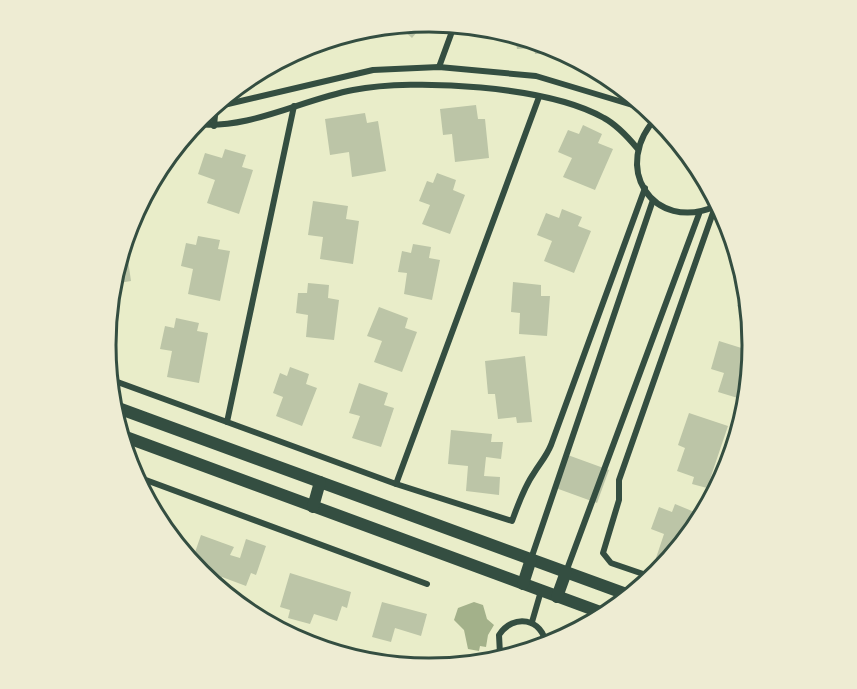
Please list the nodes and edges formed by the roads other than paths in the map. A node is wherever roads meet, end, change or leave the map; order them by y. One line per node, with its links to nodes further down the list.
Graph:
1 (452, 32): 2 (street)
2 (439, 67): 4 (street); 5 (street)
3 (539, 97): 6 (street); 11 (street); 23 (street)
4 (229, 103)
5 (629, 104)
6 (294, 106): 10 (street); 19 (street)
7 (214, 116): 10 (street)
8 (650, 124): 11 (street)
9 (205, 125): 10 (street)
10 (214, 126)
11 (638, 148): 12 (street)
12 (645, 189): 13 (street); 23 (street)
13 (653, 200): 15 (street); 25 (street)
14 (710, 209): 15 (street)
15 (699, 214): 26 (street)
16 (713, 214): 27 (street)
17 (118, 382): 19 (street)
18 (123, 410): 22 (main road)
19 (227, 422): 23 (street)
20 (130, 439): 24 (main road)
21 (147, 480): 28 (street)
22 (320, 482): 24 (main road); 25 (main road)
23 (396, 484)
24 (313, 507): 29 (main road)
25 (531, 559): 26 (main road); 29 (main road)
26 (566, 572): 31 (main road); 32 (main road)
27 (642, 574)
28 (427, 584)
29 (523, 584): 30 (main road)
30 (541, 591): 32 (main road); 34 (street)
31 (620, 592)
32 (557, 597): 33 (main road)
33 (594, 610)
34 (532, 622): 35 (street); 36 (street)
35 (543, 636)
36 (499, 649)

